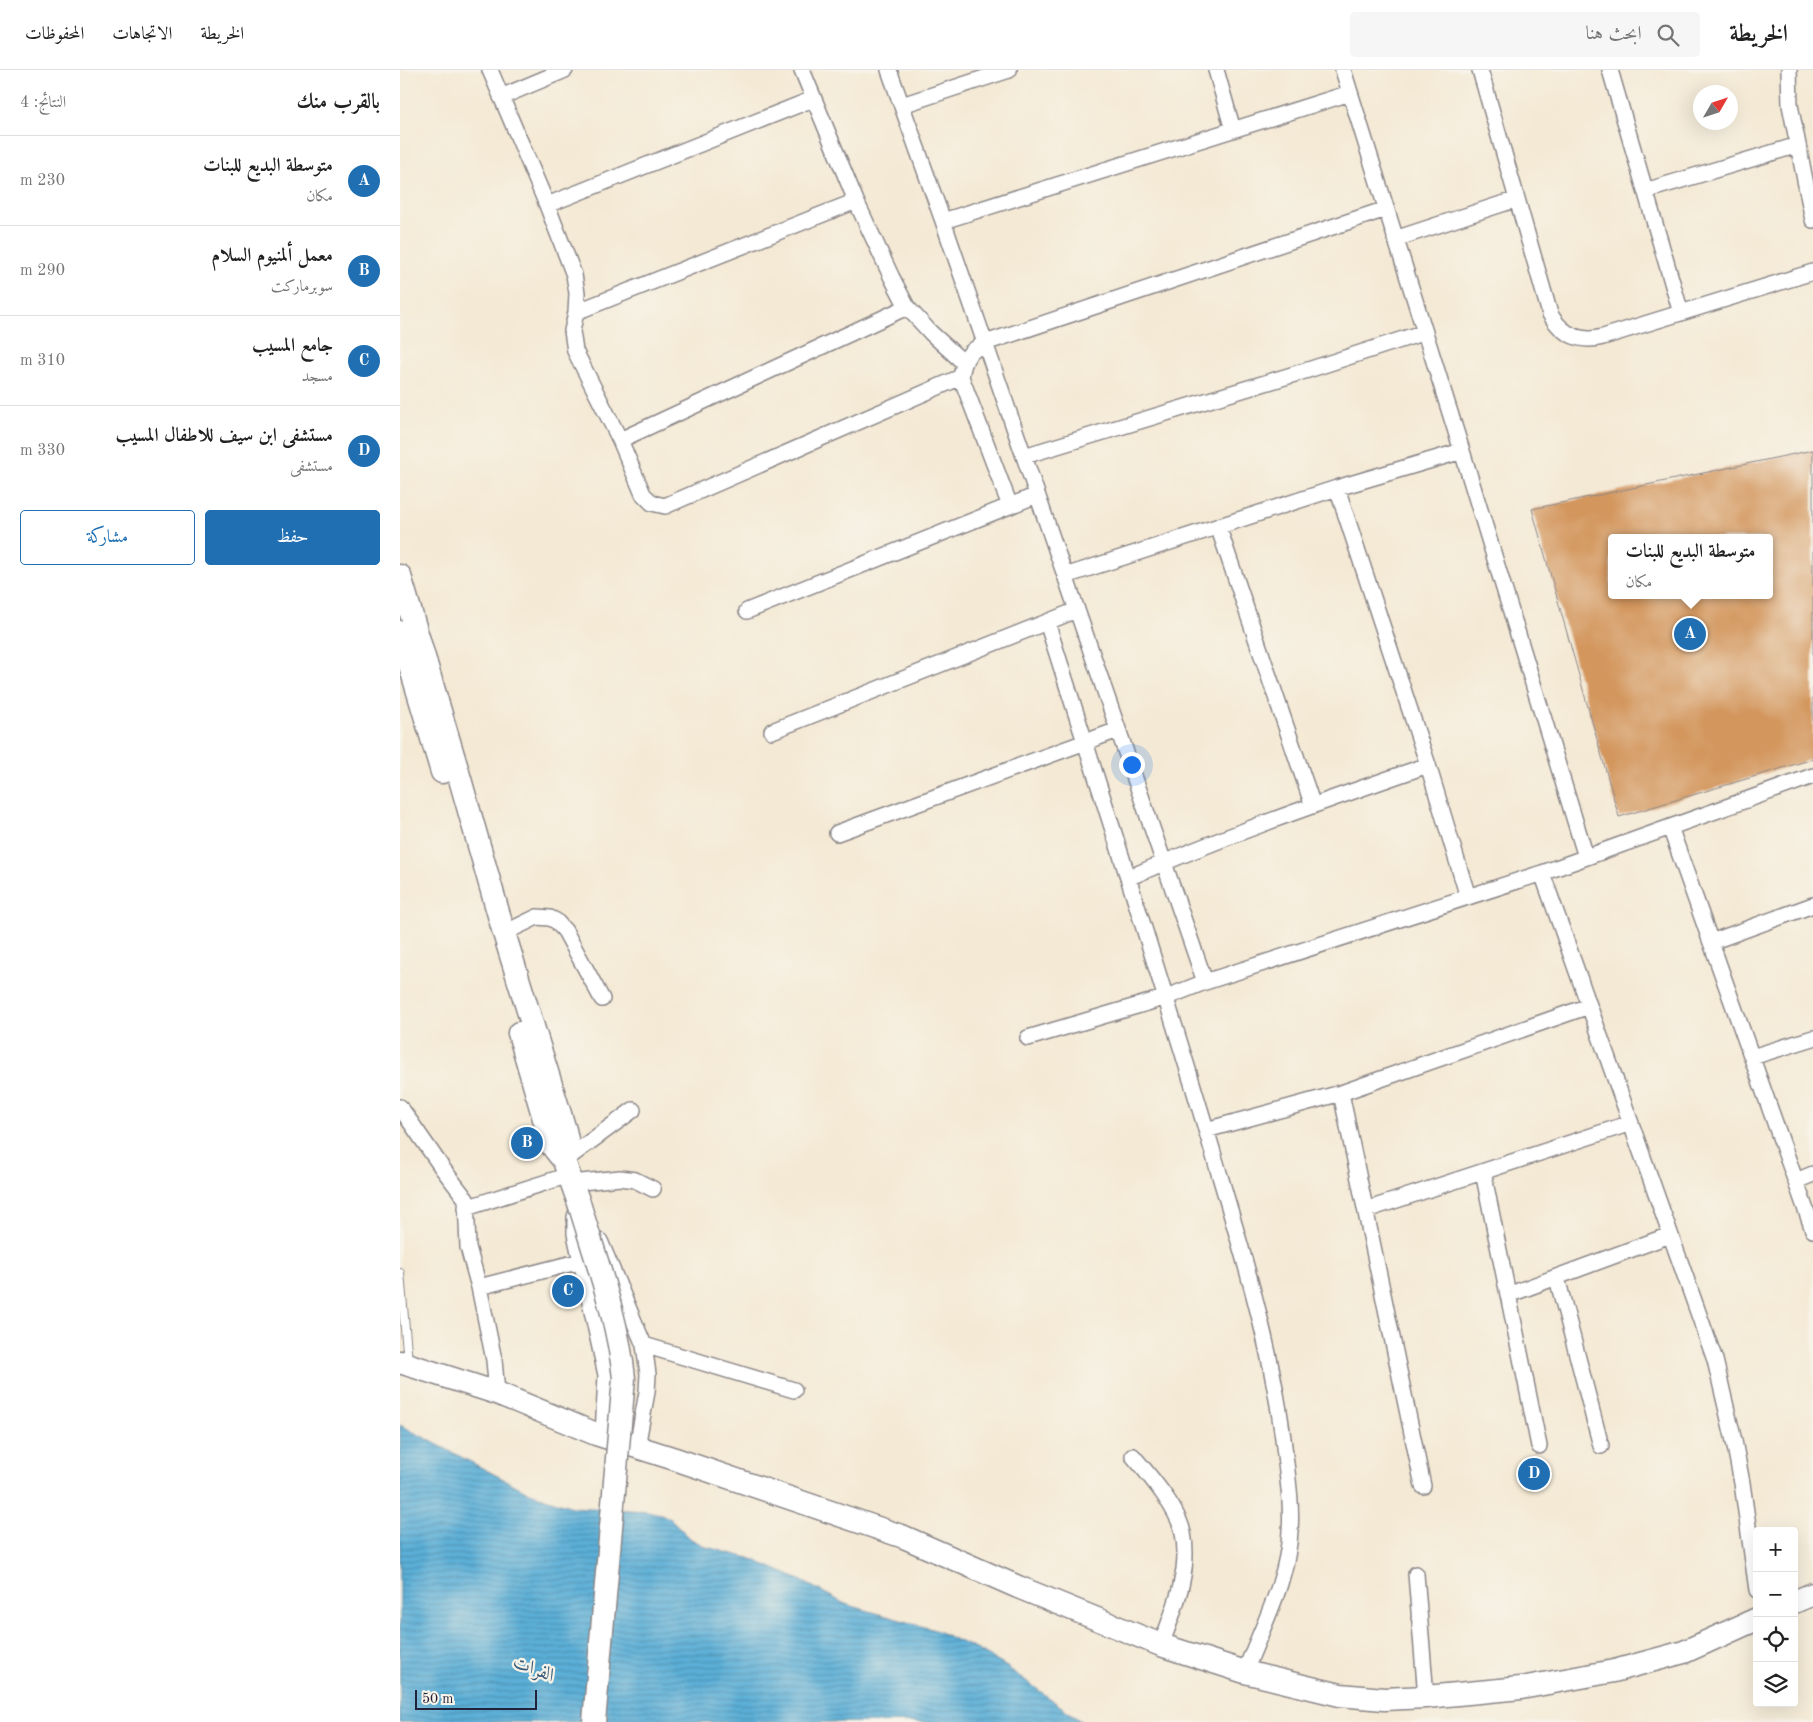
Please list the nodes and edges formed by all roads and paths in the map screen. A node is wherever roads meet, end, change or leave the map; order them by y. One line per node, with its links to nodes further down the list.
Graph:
1 (490, 70): 12 (street)
2 (564, 70): 12 (street)
3 (802, 70): 13 (street)
4 (888, 70): 14 (street)
5 (1009, 70): 14 (street)
6 (1216, 70): 15 (street)
7 (1343, 70): 11 (street)
8 (1480, 70): 18 (street)
9 (1610, 70): 17 (street)
10 (1789, 70): 16 (street)
11 (1350, 94): 15 (street); 21 (street)
12 (502, 97): 20 (street)
13 (813, 98): 19 (street); 20 (street)
14 (902, 105): 23 (street)
15 (1233, 130): 23 (street)
16 (1798, 146): 17 (street); 22 (street)
17 (1645, 191): 28 (street)
18 (1517, 199): 24 (street); 28 (street)
19 (856, 201): 26 (street); 27 (street)
20 (547, 204): 27 (street)
21 (1386, 209): 24 (street); 30 (street)
22 (1813, 220)
23 (943, 221): 30 (street)
24 (1395, 239): 29 (street)
25 (1813, 272): 28 (street)
26 (907, 307): 31 (street); 32 (street)
27 (576, 312): 32 (street)
28 (1681, 313)
29 (1425, 332): 33 (street); 34 (street)
30 (985, 343): 31 (street); 34 (street)
31 (962, 370): 32 (street); 37 (street)
32 (620, 440)
33 (1462, 451): 35 (street); 53 (street)
34 (1024, 456): 36 (street)
35 (1336, 488): 38 (street); 48 (street)
36 (1037, 495): 37 (street); 40 (street)
37 (1010, 506): 42 (street)
38 (1218, 526): 40 (street); 50 (street)
39 (400, 576): 59 (main road)
40 (1065, 576): 41 (street)
41 (1077, 610): 43 (street); 45 (street)
42 (747, 611)
43 (1047, 622): 46 (street); 47 (street)
44 (400, 632): 75 (main road)
45 (1118, 730): 47 (street); 54 (street)
46 (772, 731)
47 (1085, 743): 52 (street); 56 (street)
48 (1428, 765): 50 (street); 57 (street)
49 (1813, 776): 51 (street)
50 (1313, 806): 54 (street)
51 (1670, 827): 53 (street); 60 (street)
52 (838, 833)
53 (1586, 856): 55 (street)
54 (1163, 862): 56 (street); 61 (street)
55 (1542, 873): 57 (street); 64 (street)
56 (1128, 878): 62 (street)
57 (1468, 897): 61 (street)
58 (1813, 905): 60 (street)
59 (504, 933): 63 (street); 75 (main road)
60 (1711, 942): 67 (street)
61 (1205, 982): 62 (street)
62 (1167, 997): 65 (street); 72 (street)
63 (602, 999)
64 (1589, 1006): 68 (street); 71 (street)
65 (1028, 1038)
66 (1813, 1038): 67 (street)
67 (1752, 1057): 76 (street)
68 (1341, 1093): 72 (street); 79 (street)
69 (400, 1107): 78 (street)
70 (633, 1110): 75 (street)
71 (1631, 1123): 73 (street); 81 (street)
72 (1206, 1130): 103 (street)
73 (1484, 1172): 79 (street); 86 (street)
74 (1813, 1174): 76 (street)
75 (571, 1180): 77 (street); 78 (street); 82 (street); 87 (street); 105 (main road, bridge)
76 (1796, 1181): 80 (street)
77 (654, 1188)
78 (466, 1208): 85 (street)
79 (1366, 1210): 96 (street)
80 (1813, 1230)
81 (1670, 1235): 84 (street); 97 (street)
82 (581, 1261): 85 (street); 91 (street)
83 (400, 1273): 88 (lane)
84 (1557, 1278): 86 (street); 93 (street)
85 (479, 1287): 90 (street)
86 (1508, 1295): 92 (street)
87 (644, 1345): 89 (street); 94 (street)
88 (404, 1363): 90 (main road)
89 (794, 1390)
90 (497, 1393): 91 (main road)
91 (603, 1436): 94 (main road)
92 (1538, 1446)
93 (1601, 1446)
94 (637, 1447): 102 (main road)
95 (1133, 1456): 102 (street)
96 (1423, 1486)
97 (1754, 1572)
98 (1416, 1574): 104 (street)
99 (1813, 1594): 100 (main road)
100 (1798, 1600)
101 (1753, 1621): 104 (main road)
102 (1161, 1645): 103 (main road)
103 (1245, 1672): 104 (main road)
104 (1426, 1697)
105 (594, 1722)

